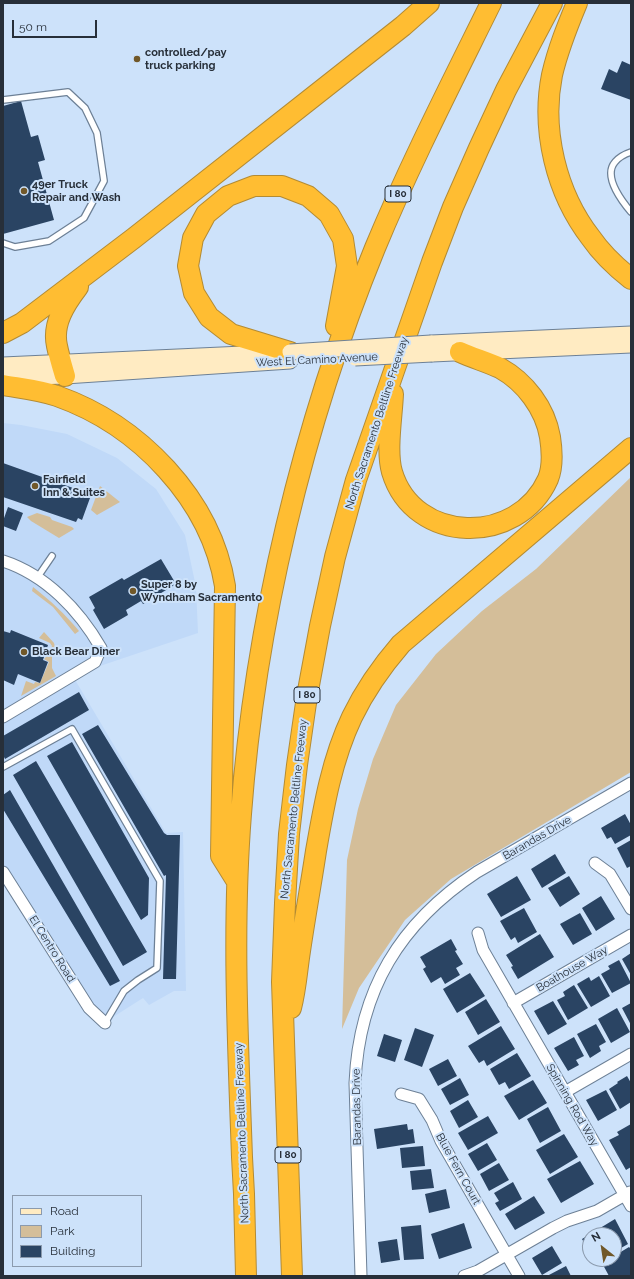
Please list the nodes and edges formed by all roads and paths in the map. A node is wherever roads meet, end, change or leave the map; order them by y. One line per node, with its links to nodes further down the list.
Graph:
1 (429, 3): 8 (highway)
2 (491, 3): 22 (highway, North Sacramento Beltline Freeway / I 80)
3 (552, 3): 18 (highway, North Sacramento Beltline Freeway / I 80)
4 (577, 3): 10 (highway)
5 (3, 100): 9 (lane)
6 (631, 152): 7 (lane)
7 (631, 212)
8 (134, 238): 11 (highway); 19 (highway)
9 (3, 243)
10 (631, 279)
11 (3, 333)
12 (631, 334): 14 (main road, West El Camino Avenue)
13 (631, 345): 15 (main road, West El Camino Avenue)
14 (432, 348): 15 (main road, West El Camino Avenue); 16 (main road, West El Camino Avenue, bridge)
15 (460, 352): 18 (highway)
16 (290, 356): 19 (main road, West El Camino Avenue); 22 (highway)
17 (3, 364): 19 (main road, West El Camino Avenue)
18 (395, 368): 38 (highway, North Sacramento Beltline Freeway / I 80)
19 (63, 369): 20 (main road, West El Camino Avenue)
20 (3, 378)
21 (3, 385): 32 (highway)
22 (323, 392): 32 (highway, North Sacramento Beltline Freeway / I 80)
23 (631, 448): 38 (highway)
24 (52, 556): 26 (lane)
25 (3, 561): 26 (street)
26 (37, 579): 27 (street)
27 (3, 717)
28 (3, 767): 37 (lane)
29 (631, 783): 47 (street, Barandas Drive)
30 (595, 863): 33 (street)
31 (3, 872): 37 (street, El Centro Road)
32 (236, 880): 45 (highway, North Sacramento Beltline Freeway / I 80)
33 (631, 909)
34 (478, 933): 36 (street, Spinning Rod Way)
35 (631, 935): 36 (street, Boathouse Way)
36 (513, 1003): 40 (street, Spinning Rod Way)
37 (105, 1023)
38 (284, 1034): 46 (highway, North Sacramento Beltline Freeway / I 80)
39 (631, 1054): 40 (street)
40 (565, 1092): 42 (street, Spinning Rod Way)
41 (401, 1094): 44 (street, Blue Fern Court)
42 (628, 1193): 43 (street, Spinning Rod Way); 44 (street)
43 (631, 1206)
44 (506, 1255): 48 (street); 49 (street, Blue Fern Court)
45 (246, 1276)
46 (292, 1276)
47 (361, 1276)
48 (464, 1276)
49 (519, 1276)

